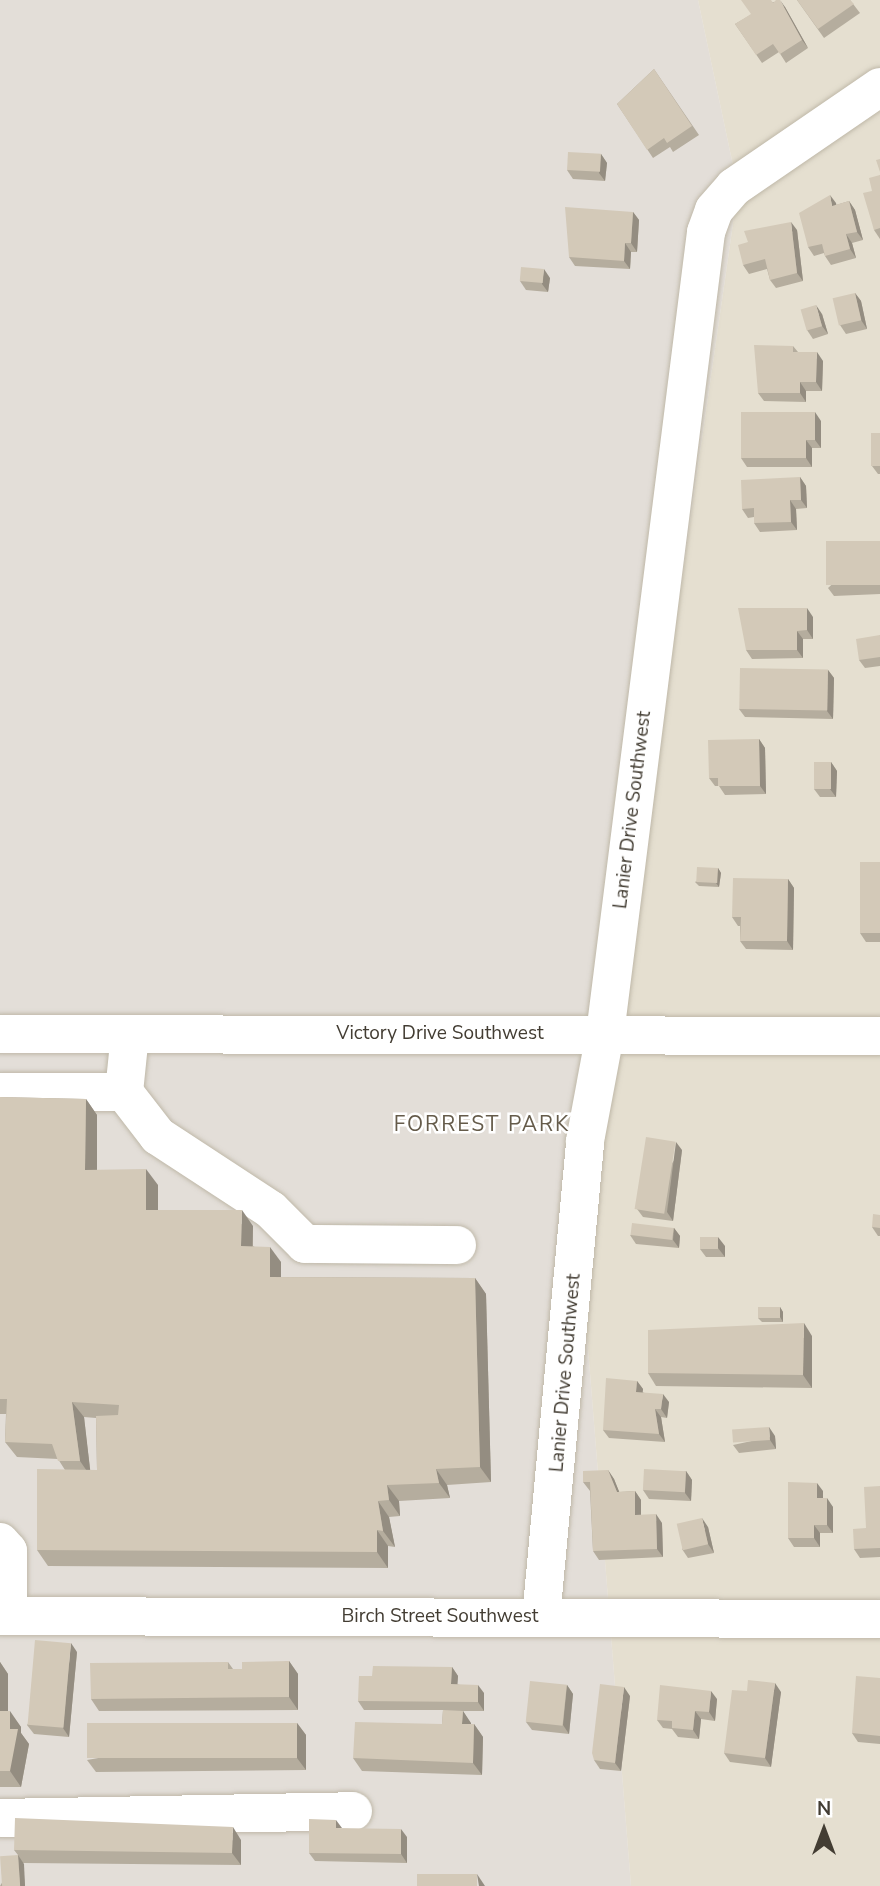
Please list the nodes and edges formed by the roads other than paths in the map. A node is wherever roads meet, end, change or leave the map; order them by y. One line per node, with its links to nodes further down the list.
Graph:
1 (880, 87): 4 (street, Lanier Drive Southwest)
2 (0, 1034): 3 (street, Victory Drive Southwest)
3 (130, 1034): 4 (street, Victory Drive Southwest); 7 (street)
4 (605, 1034): 5 (street, Victory Drive Southwest); 11 (street, Lanier Drive Southwest)
5 (880, 1036)
6 (0, 1092): 7 (street)
7 (124, 1092): 8 (street)
8 (457, 1245)
9 (0, 1542): 10 (street)
10 (4, 1616): 11 (street, Birch Street Southwest)
11 (541, 1618): 12 (street, Birch Street Southwest)
12 (880, 1619)
13 (353, 1811): 14 (street)
14 (0, 1818)

